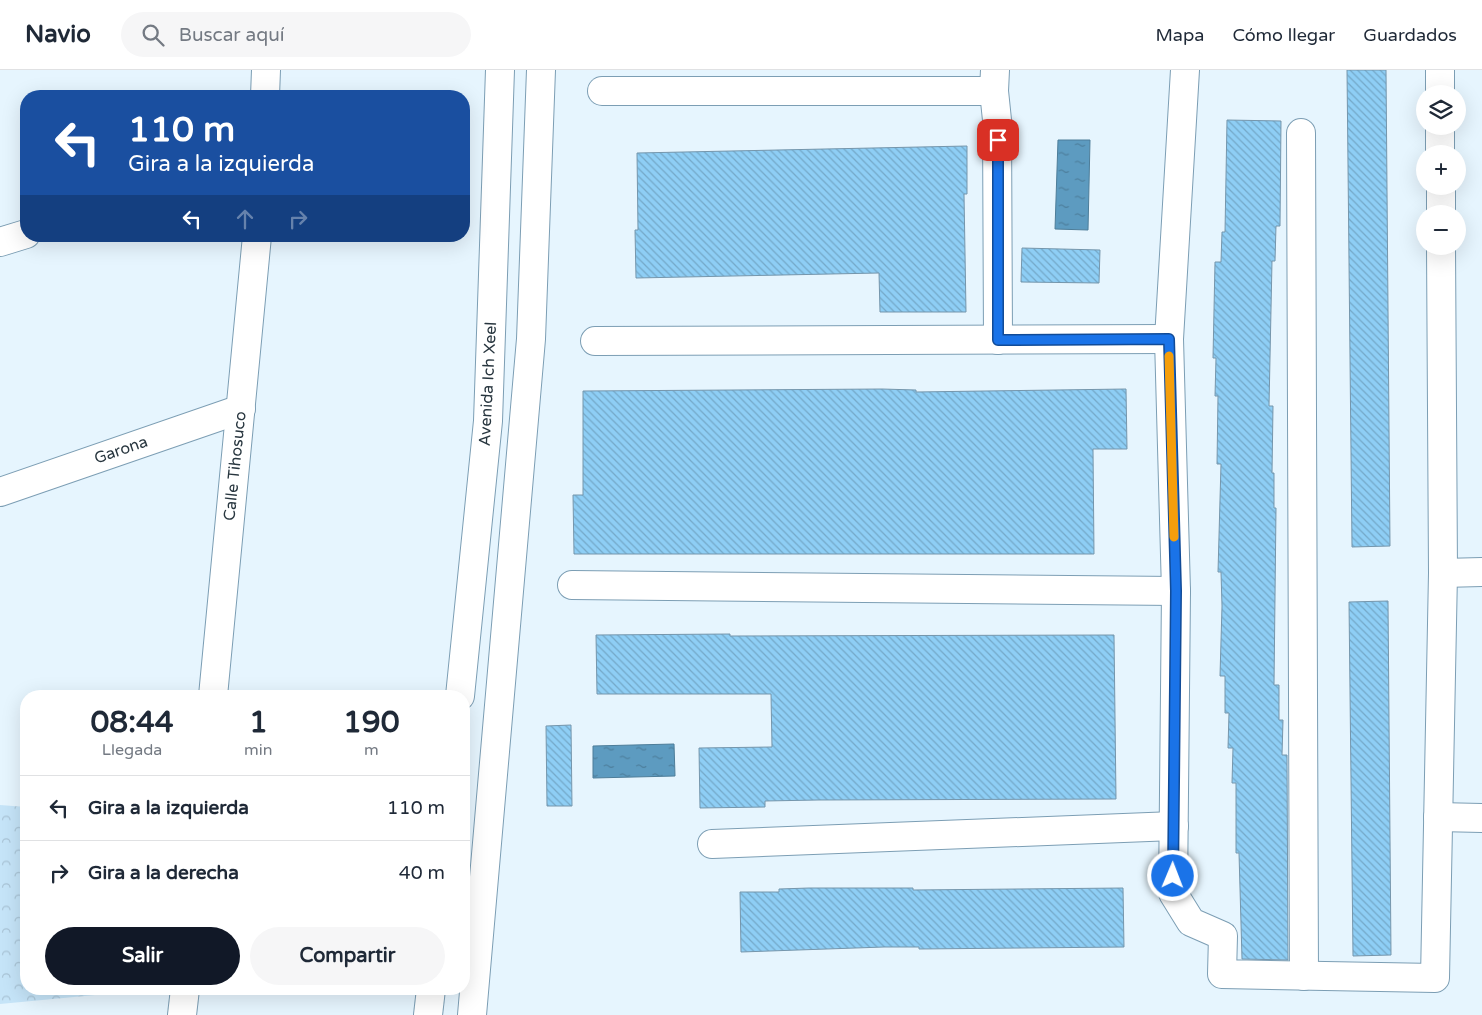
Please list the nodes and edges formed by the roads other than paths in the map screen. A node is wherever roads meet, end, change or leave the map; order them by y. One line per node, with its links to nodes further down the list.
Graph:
1 (266, 70): 8 (street)
2 (500, 70): 25 (street, Avenida Ich Xeel)
3 (540, 70): 35 (street)
4 (1186, 70): 15 (street)
5 (1440, 70): 7 (street)
6 (994, 80): 9 (street); 16 (street)
7 (1440, 85)
8 (265, 90)
9 (602, 91)
10 (1301, 133): 30 (street)
11 (20, 236): 12 (street)
12 (0, 242)
13 (256, 242): 18 (street, Calle Tihosuco)
14 (1441, 255): 21 (street)
15 (1169, 339): 16 (street); 23 (street)
16 (998, 340): 17 (street)
17 (595, 341)
18 (241, 409): 19 (street, Garona); 24 (street, Calle Tihosuco)
19 (0, 492)
20 (1482, 572): 21 (street)
21 (1443, 573): 26 (street)
22 (572, 585): 23 (street)
23 (1176, 591): 28 (street)
24 (214, 690)
25 (461, 690)
26 (1438, 817): 27 (street); 30 (street)
27 (1482, 818)
28 (1174, 826): 29 (street); 30 (street)
29 (712, 844)
30 (1304, 976)
31 (184, 995): 33 (street)
32 (430, 995): 34 (street)
33 (182, 1015)
34 (428, 1015)
35 (472, 1015)

